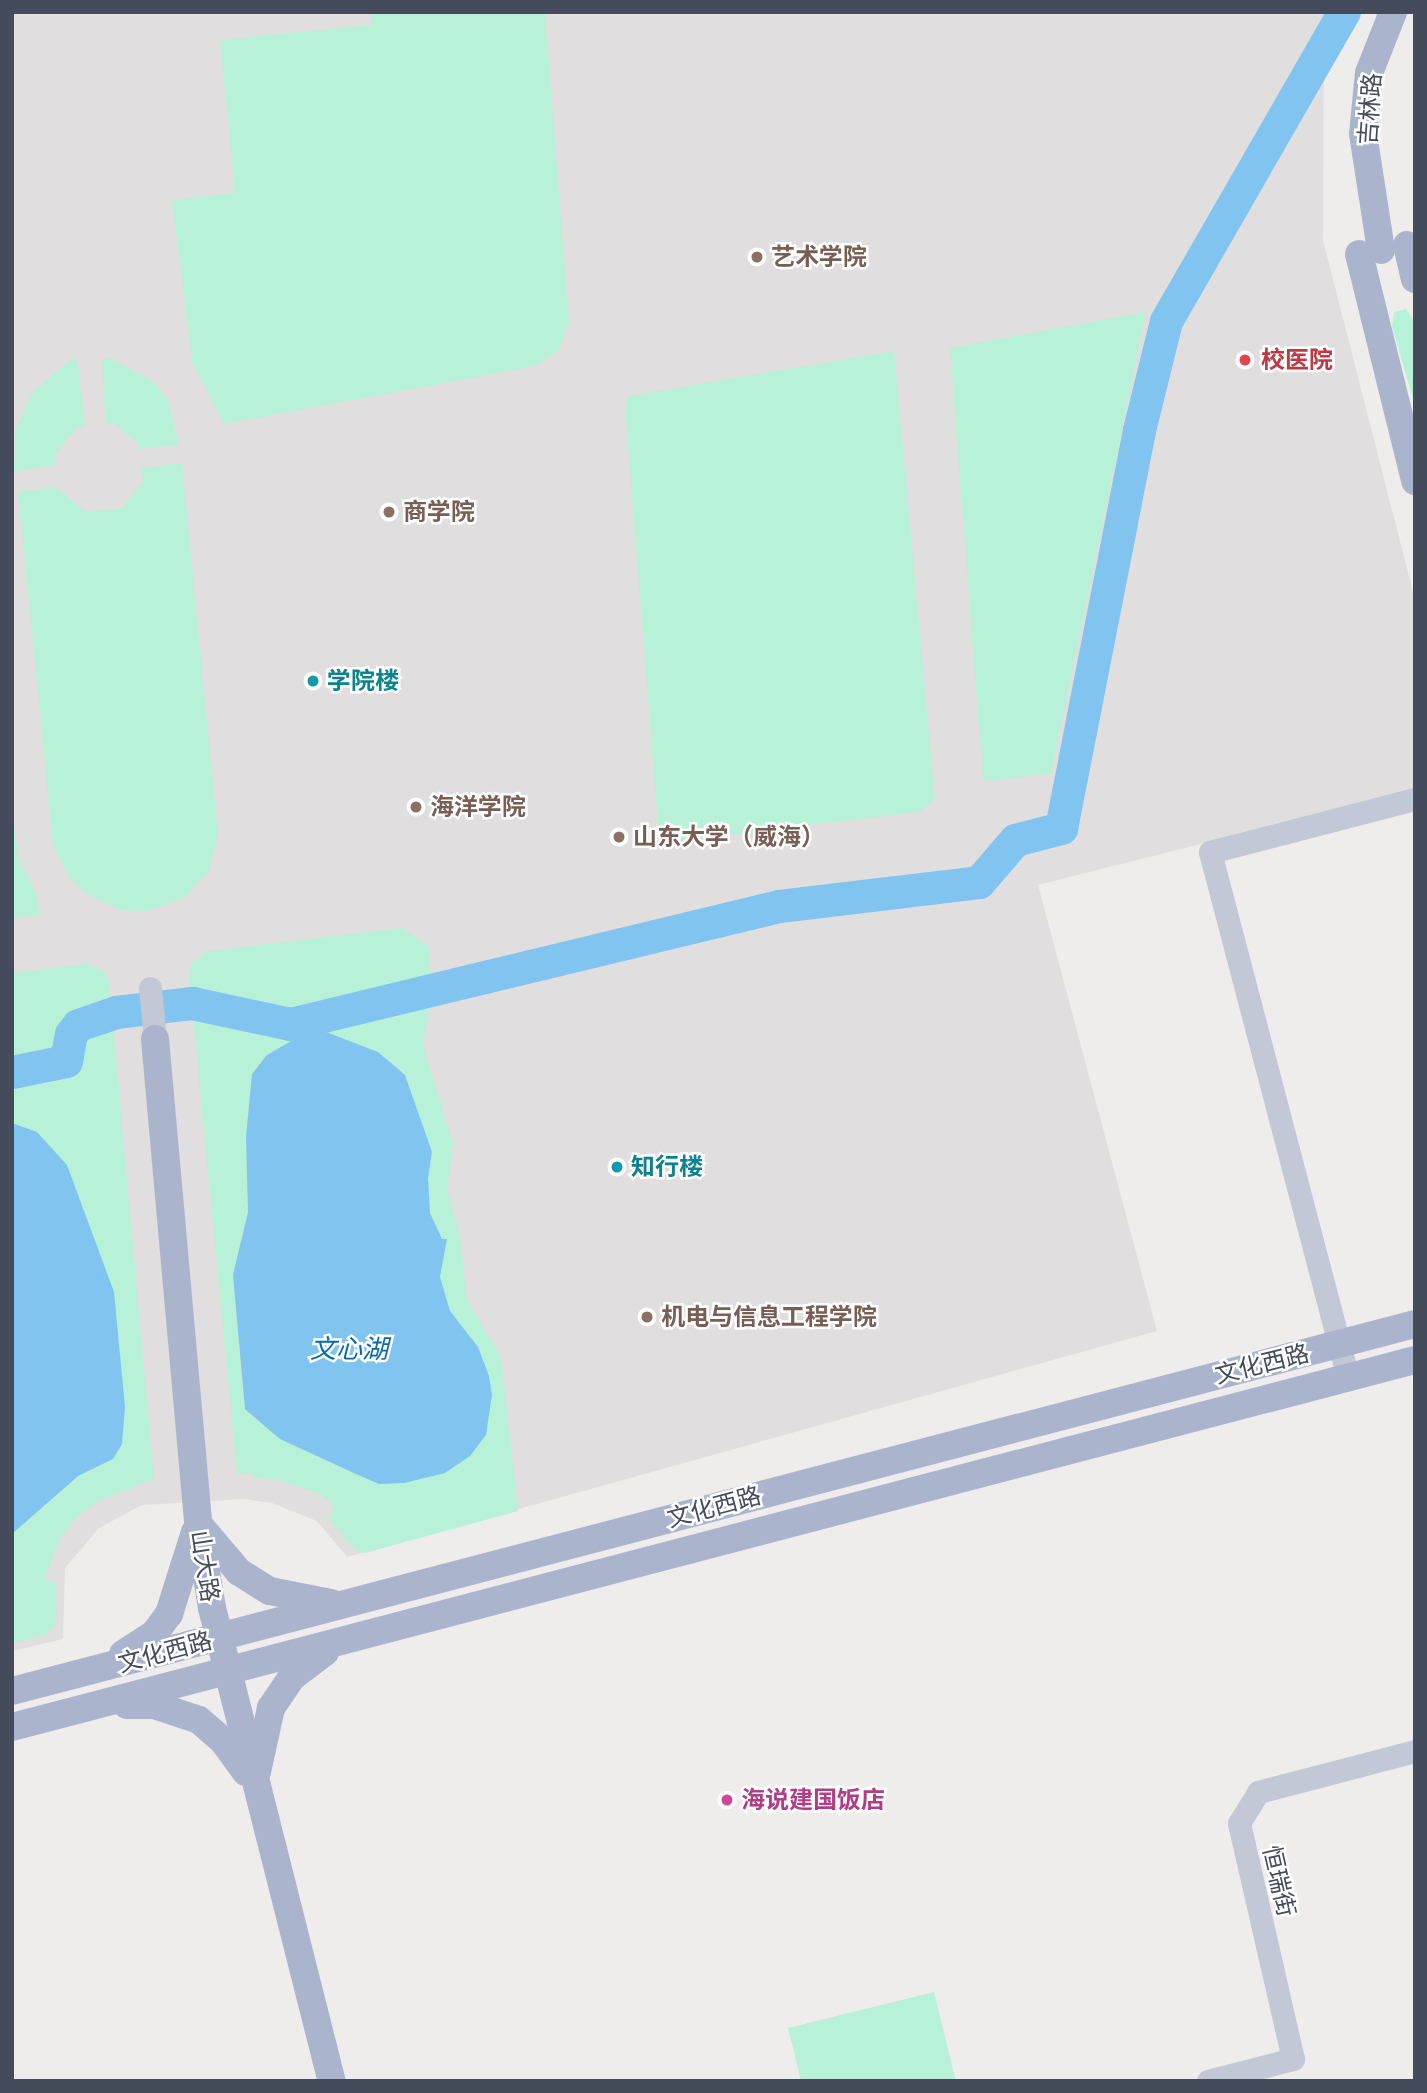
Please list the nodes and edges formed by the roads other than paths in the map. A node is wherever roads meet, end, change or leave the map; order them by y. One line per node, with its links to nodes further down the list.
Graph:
1 (1393, 12): 2 (main road, 吉林路)
2 (1390, 248): 3 (main road, 吉林路); 4 (main road, 吉林路)
3 (1415, 279)
4 (1415, 481)
5 (1415, 799): 9 (street)
6 (150, 988): 7 (street)
7 (155, 1039): 12 (main road, 山大路)
8 (1415, 1324): 9 (main road, 文化西路)
9 (1342, 1343): 11 (street); 13 (main road, 文化西路)
10 (1415, 1360): 11 (main road, 文化西路)
11 (1348, 1378): 14 (main road, 文化西路)
12 (198, 1523): 13 (main road); 15 (main road, 山大路); 17 (main road)
13 (344, 1605): 15 (main road, 文化西路)
14 (360, 1636): 16 (main road, 文化西路); 22 (main road)
15 (218, 1638): 16 (main road, 山大路); 17 (main road, 文化西路)
16 (226, 1671): 19 (main road, 文化西路); 22 (main road, 山大路)
17 (73, 1675): 18 (main road, 文化西路)
18 (12, 1691)
19 (76, 1710): 20 (main road, 文化西路); 22 (main road)
20 (12, 1727)
21 (1415, 1751): 23 (street, 恒瑞街)
22 (256, 1786): 24 (main road, 山大路)
23 (1296, 2070): 25 (street, 恒瑞街)
24 (332, 2081)
25 (1208, 2081)

